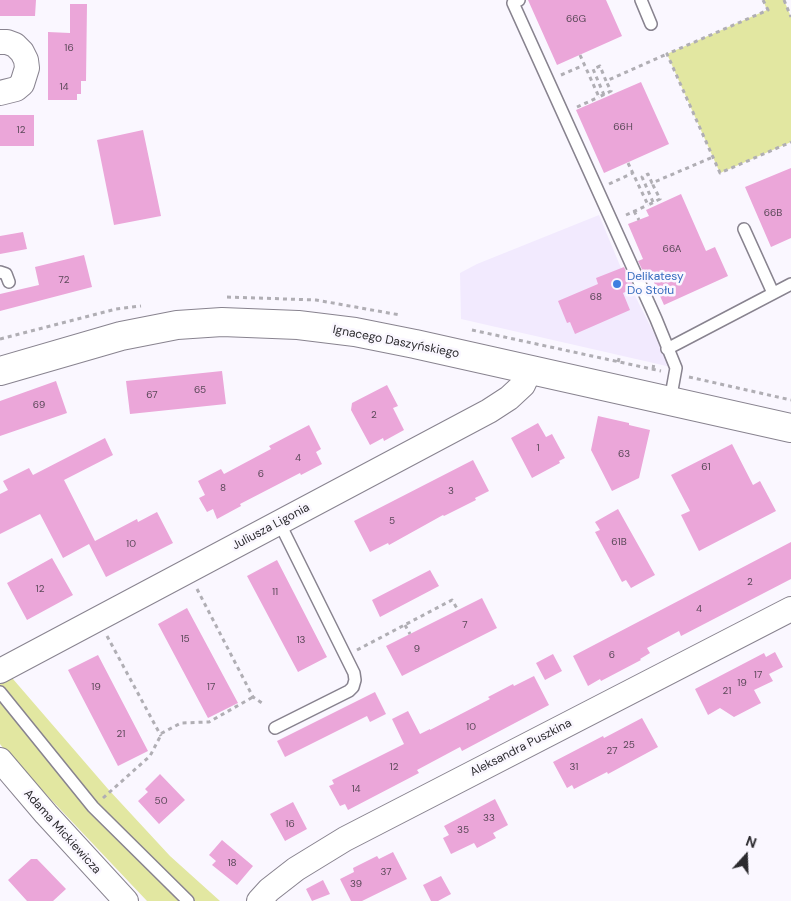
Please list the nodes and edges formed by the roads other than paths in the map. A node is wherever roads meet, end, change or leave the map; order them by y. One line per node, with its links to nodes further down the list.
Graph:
1 (640, 0): 3 (lane)
2 (515, 1): 11 (lane)
3 (651, 24)
4 (0, 42): 5 (street)
5 (0, 93)
6 (744, 229): 10 (lane)
7 (0, 272): 8 (lane)
8 (9, 282)
9 (791, 284): 10 (lane)
10 (773, 293): 11 (lane)
11 (667, 349): 14 (lane)
12 (530, 370): 13 (street, Ignacego Daszyńskiego); 14 (street, Ignacego Daszyńskiego); 16 (street, Juliusza Ligonia)
13 (0, 371)
14 (670, 401): 15 (street, Ignacego Daszyńskiego)
15 (791, 428)
16 (279, 522): 18 (street, Juliusza Ligonia); 20 (lane)
17 (791, 609): 24 (street, Aleksandra Puszkina)
18 (0, 671)
19 (0, 692): 23 (lane)
20 (275, 728)
21 (0, 760): 22 (street, Adama Mickiewicza)
22 (116, 898)
23 (188, 901)
24 (260, 901)

